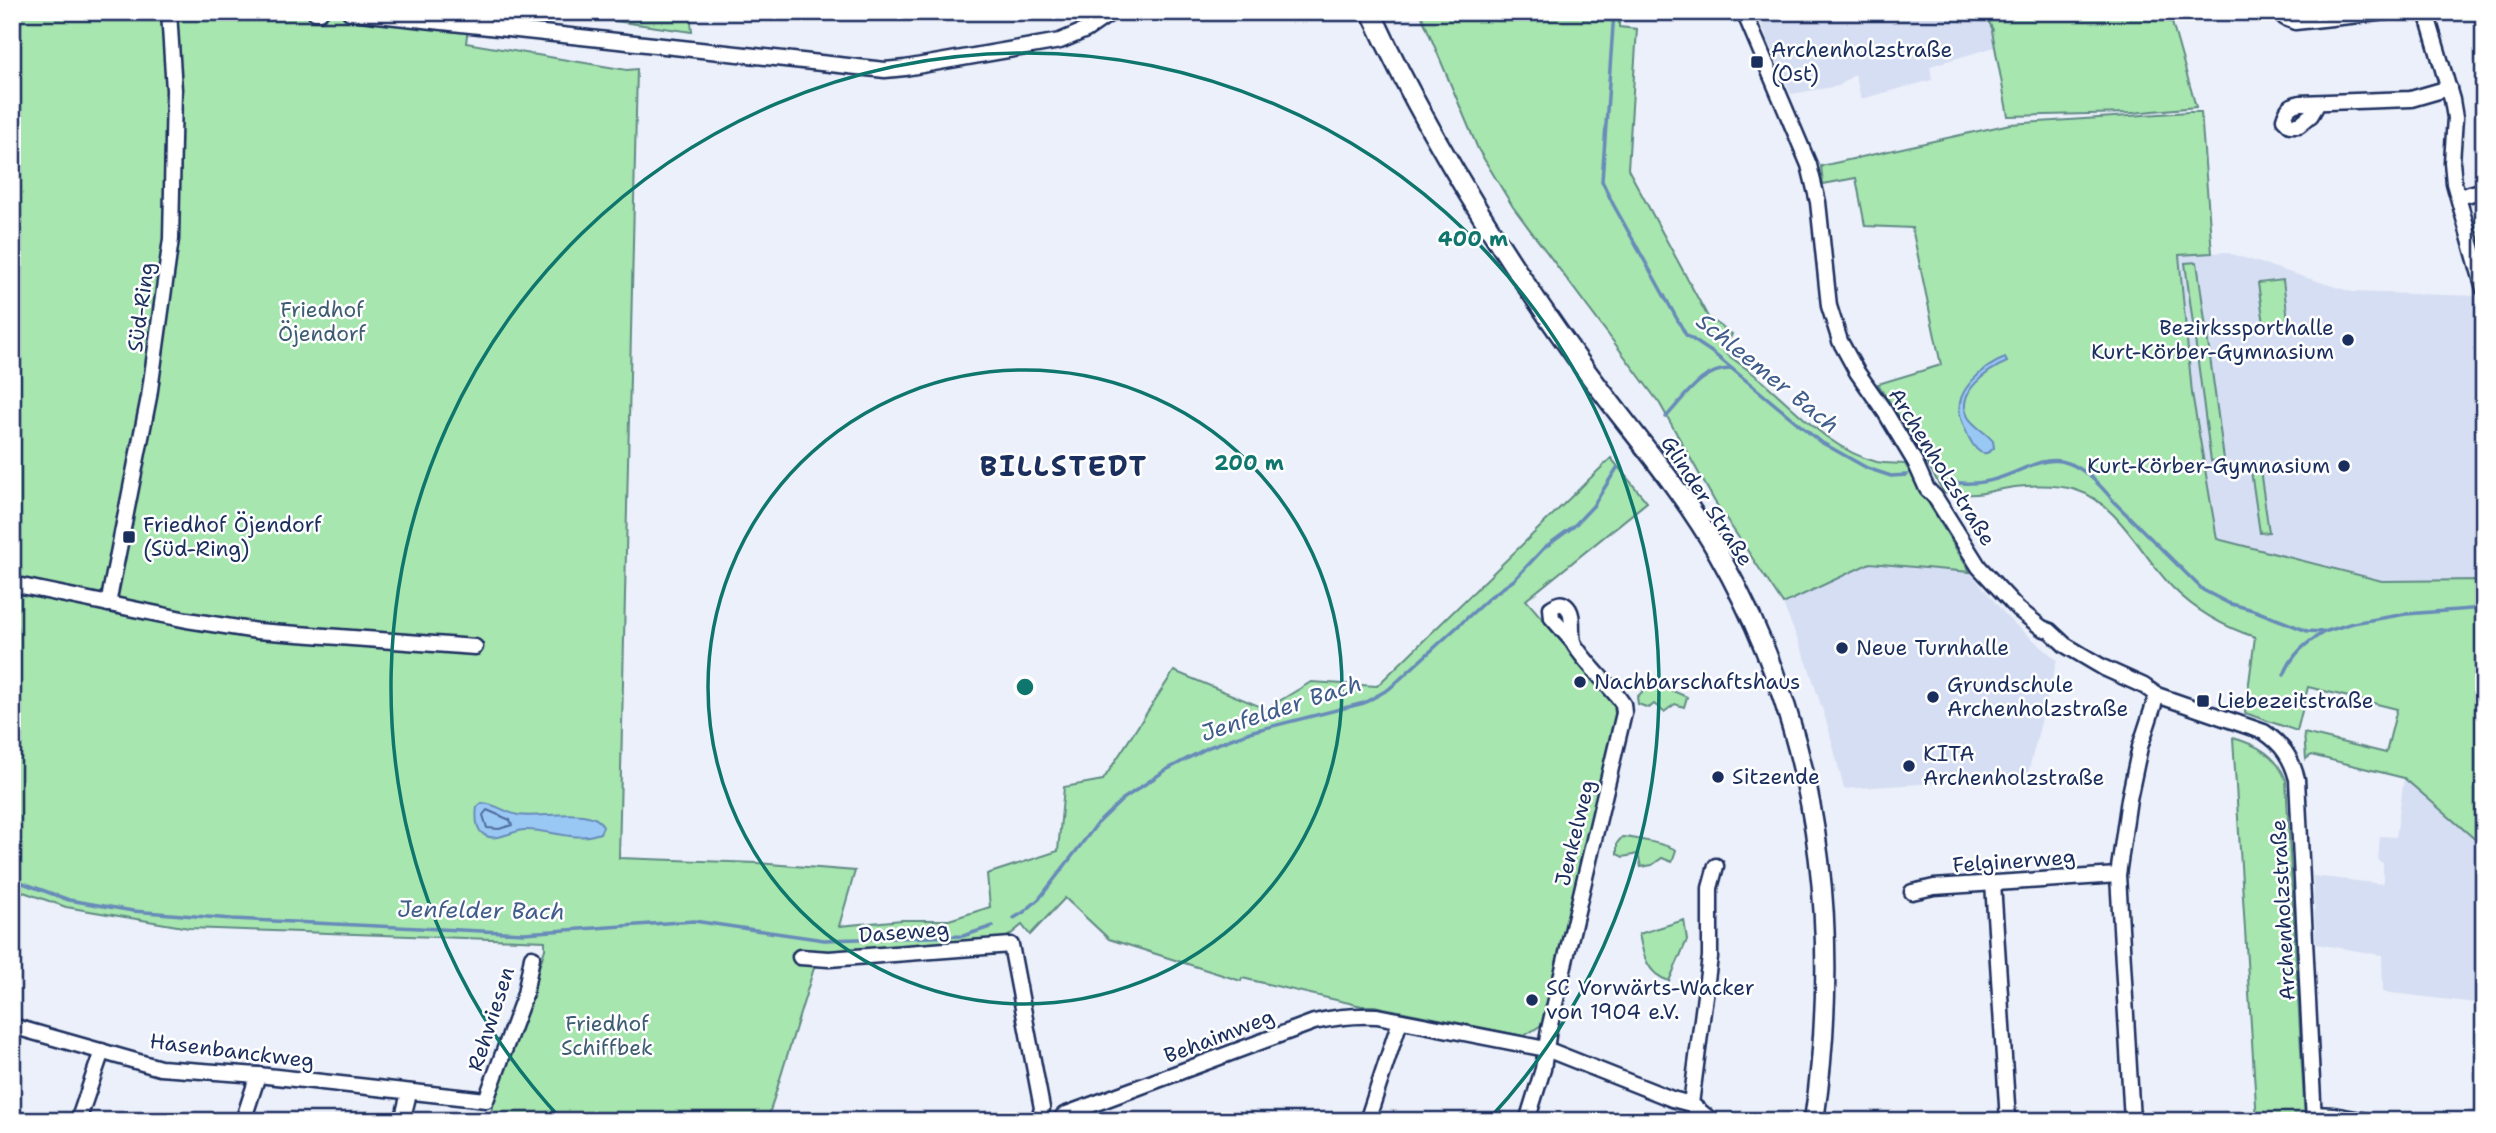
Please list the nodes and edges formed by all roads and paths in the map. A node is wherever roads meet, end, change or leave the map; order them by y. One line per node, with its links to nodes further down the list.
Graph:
1 (169, 12): 15 (street, Süd-Ring)
2 (350, 12): 3 (street)
3 (1112, 12)
4 (1371, 12): 41 (main road, Glinder Straße)
5 (1744, 12): 18 (street, Archenholzstraße)
6 (2281, 12): 7 (street)
7 (2388, 12)
8 (2426, 12): 9 (street)
9 (2449, 88): 10 (street); 12 (street)
10 (2318, 103)
11 (2484, 190): 12 (street)
12 (2459, 197): 13 (street)
13 (2484, 289)
14 (12, 584): 15 (street)
15 (108, 604): 17 (street)
16 (1573, 642): 27 (street, Jenkelweg)
17 (475, 647)
18 (2157, 695): 20 (street); 32 (street, Archenholzstraße)
19 (1716, 866): 31 (street)
20 (2118, 875): 21 (street, Felginerweg); 43 (street)
21 (1993, 883): 22 (street, Felginerweg); 42 (street)
22 (1912, 892)
23 (532, 957): 30 (street, Rehwiesen)
24 (800, 957): 36 (street, Daseweg)
25 (1400, 1021): 27 (street, Behaimweg); 37 (street, Behaimweg); 38 (street)
26 (12, 1026): 28 (street, Hasenbanckweg)
27 (1546, 1049): 31 (street, Behaimweg); 39 (street, Jenkelweg)
28 (102, 1051): 29 (street, Hasenbanckweg); 33 (street)
29 (258, 1075): 30 (street, Hasenbanckweg); 34 (street)
30 (409, 1093): 35 (street)
31 (1691, 1104): 40 (street)
32 (2314, 1117): 44 (street)
33 (78, 1121)
34 (243, 1121)
35 (402, 1121)
36 (1040, 1121)
37 (1059, 1121)
38 (1367, 1121)
39 (1527, 1121)
40 (1712, 1121)
41 (1814, 1121)
42 (2008, 1121)
43 (2132, 1121)
44 (2367, 1121)

